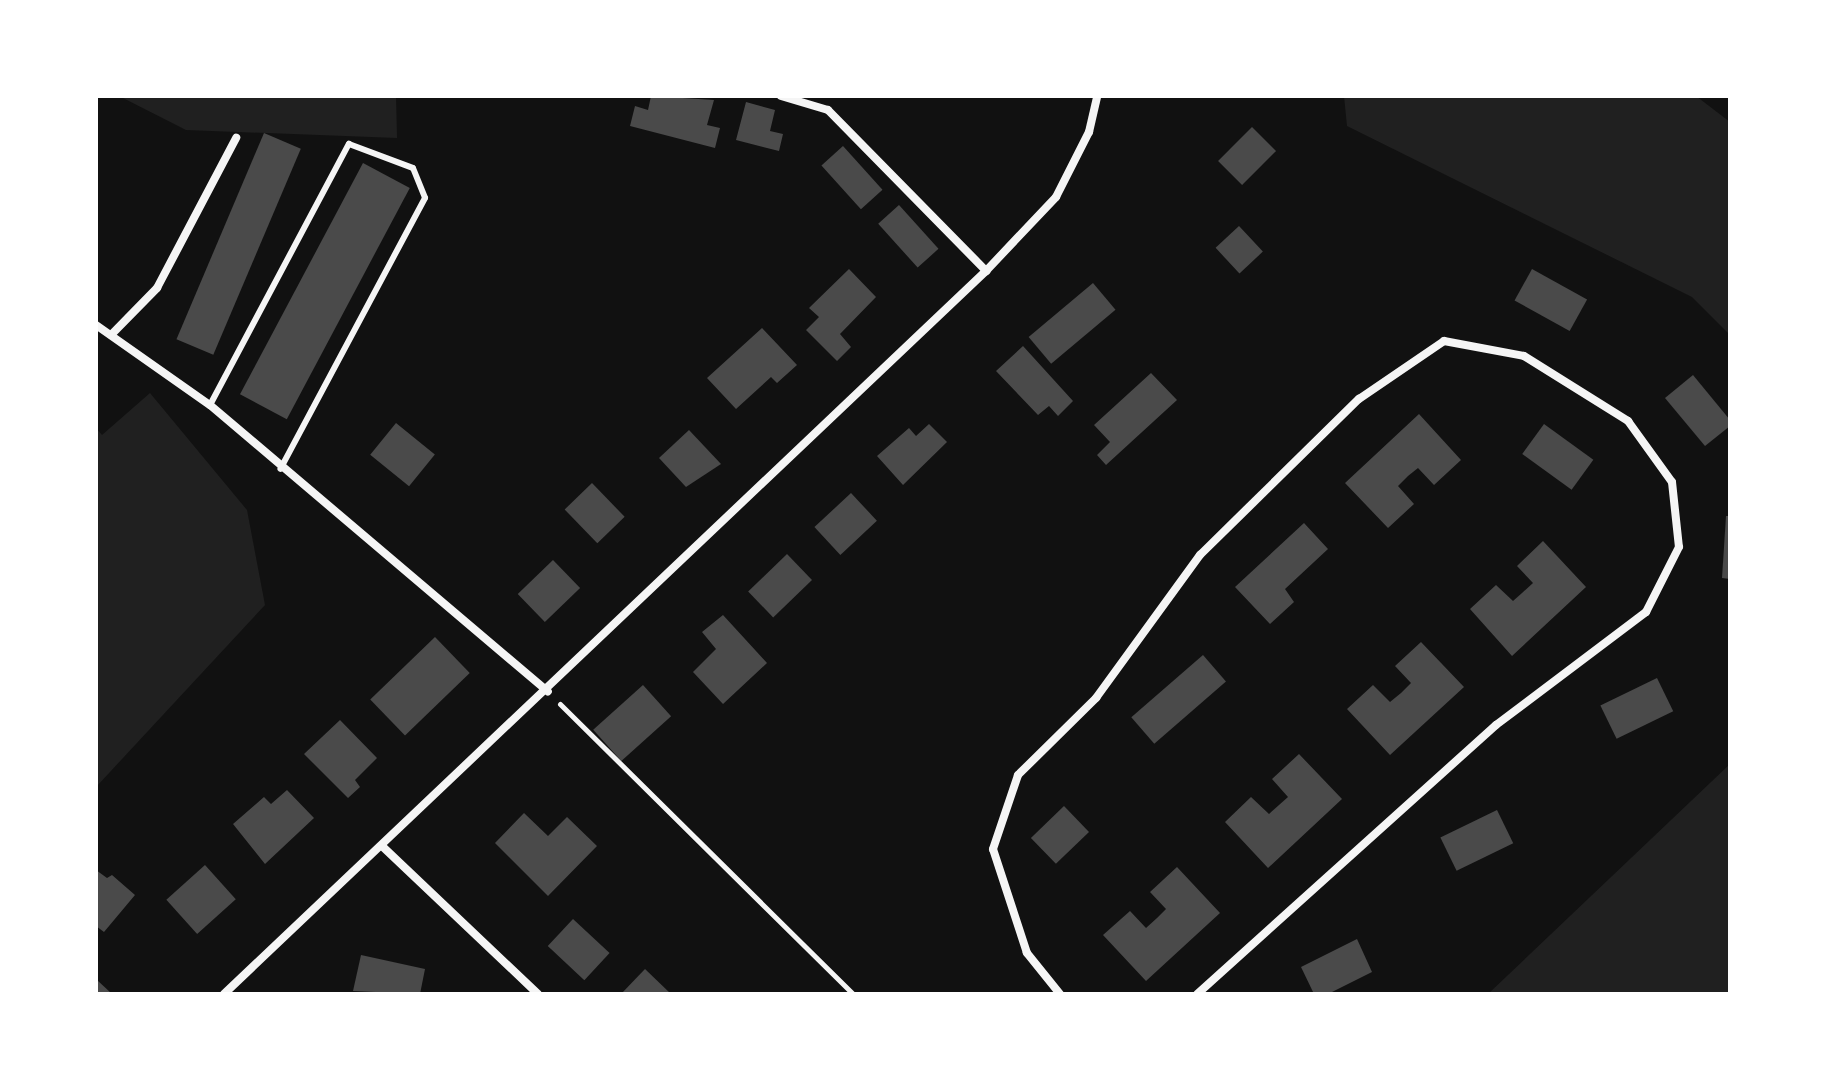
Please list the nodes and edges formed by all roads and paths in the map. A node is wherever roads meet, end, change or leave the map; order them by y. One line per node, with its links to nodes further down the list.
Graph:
1 (781, 96): 4 (street)
2 (1097, 96): 4 (street)
3 (236, 138): 6 (street)
4 (986, 271): 9 (street)
5 (96, 325): 6 (street)
6 (111, 335): 7 (street)
7 (210, 405): 8 (street); 8 (lane)
8 (280, 469): 9 (street)
9 (548, 692): 10 (street); 13 (path)
10 (382, 846): 11 (street); 12 (street)
11 (224, 994)
12 (538, 994)
13 (853, 994)
14 (1060, 994): 15 (street)
15 (1197, 994)

